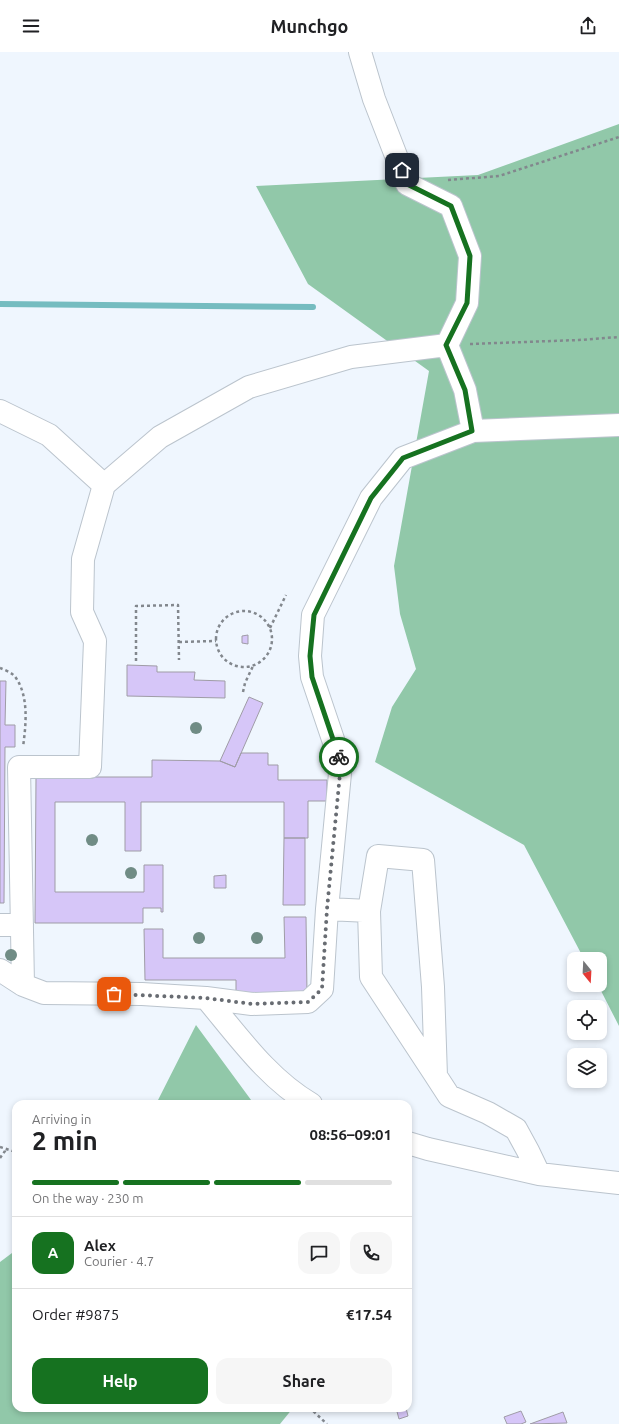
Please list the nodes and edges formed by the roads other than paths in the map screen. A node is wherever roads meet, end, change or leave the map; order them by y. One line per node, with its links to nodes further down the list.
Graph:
1 (360, 52): 2 (lane)
2 (446, 345): 5 (lane); 6 (lane)
3 (0, 411): 6 (lane)
4 (619, 425): 5 (lane)
5 (472, 431): 7 (lane)
6 (104, 485): 10 (lane)
7 (327, 909): 8 (lane); 13 (lane)
8 (369, 910): 14 (lane); 14 (lane)
9 (0, 925): 10 (lane)
10 (22, 925): 12 (lane)
11 (0, 970): 12 (lane)
12 (23, 986): 13 (lane)
13 (206, 998): 15 (lane)
14 (436, 1076): 17 (lane)
15 (304, 1100)
16 (412, 1144): 17 (lane)
17 (538, 1174): 18 (lane)
18 (619, 1183)

